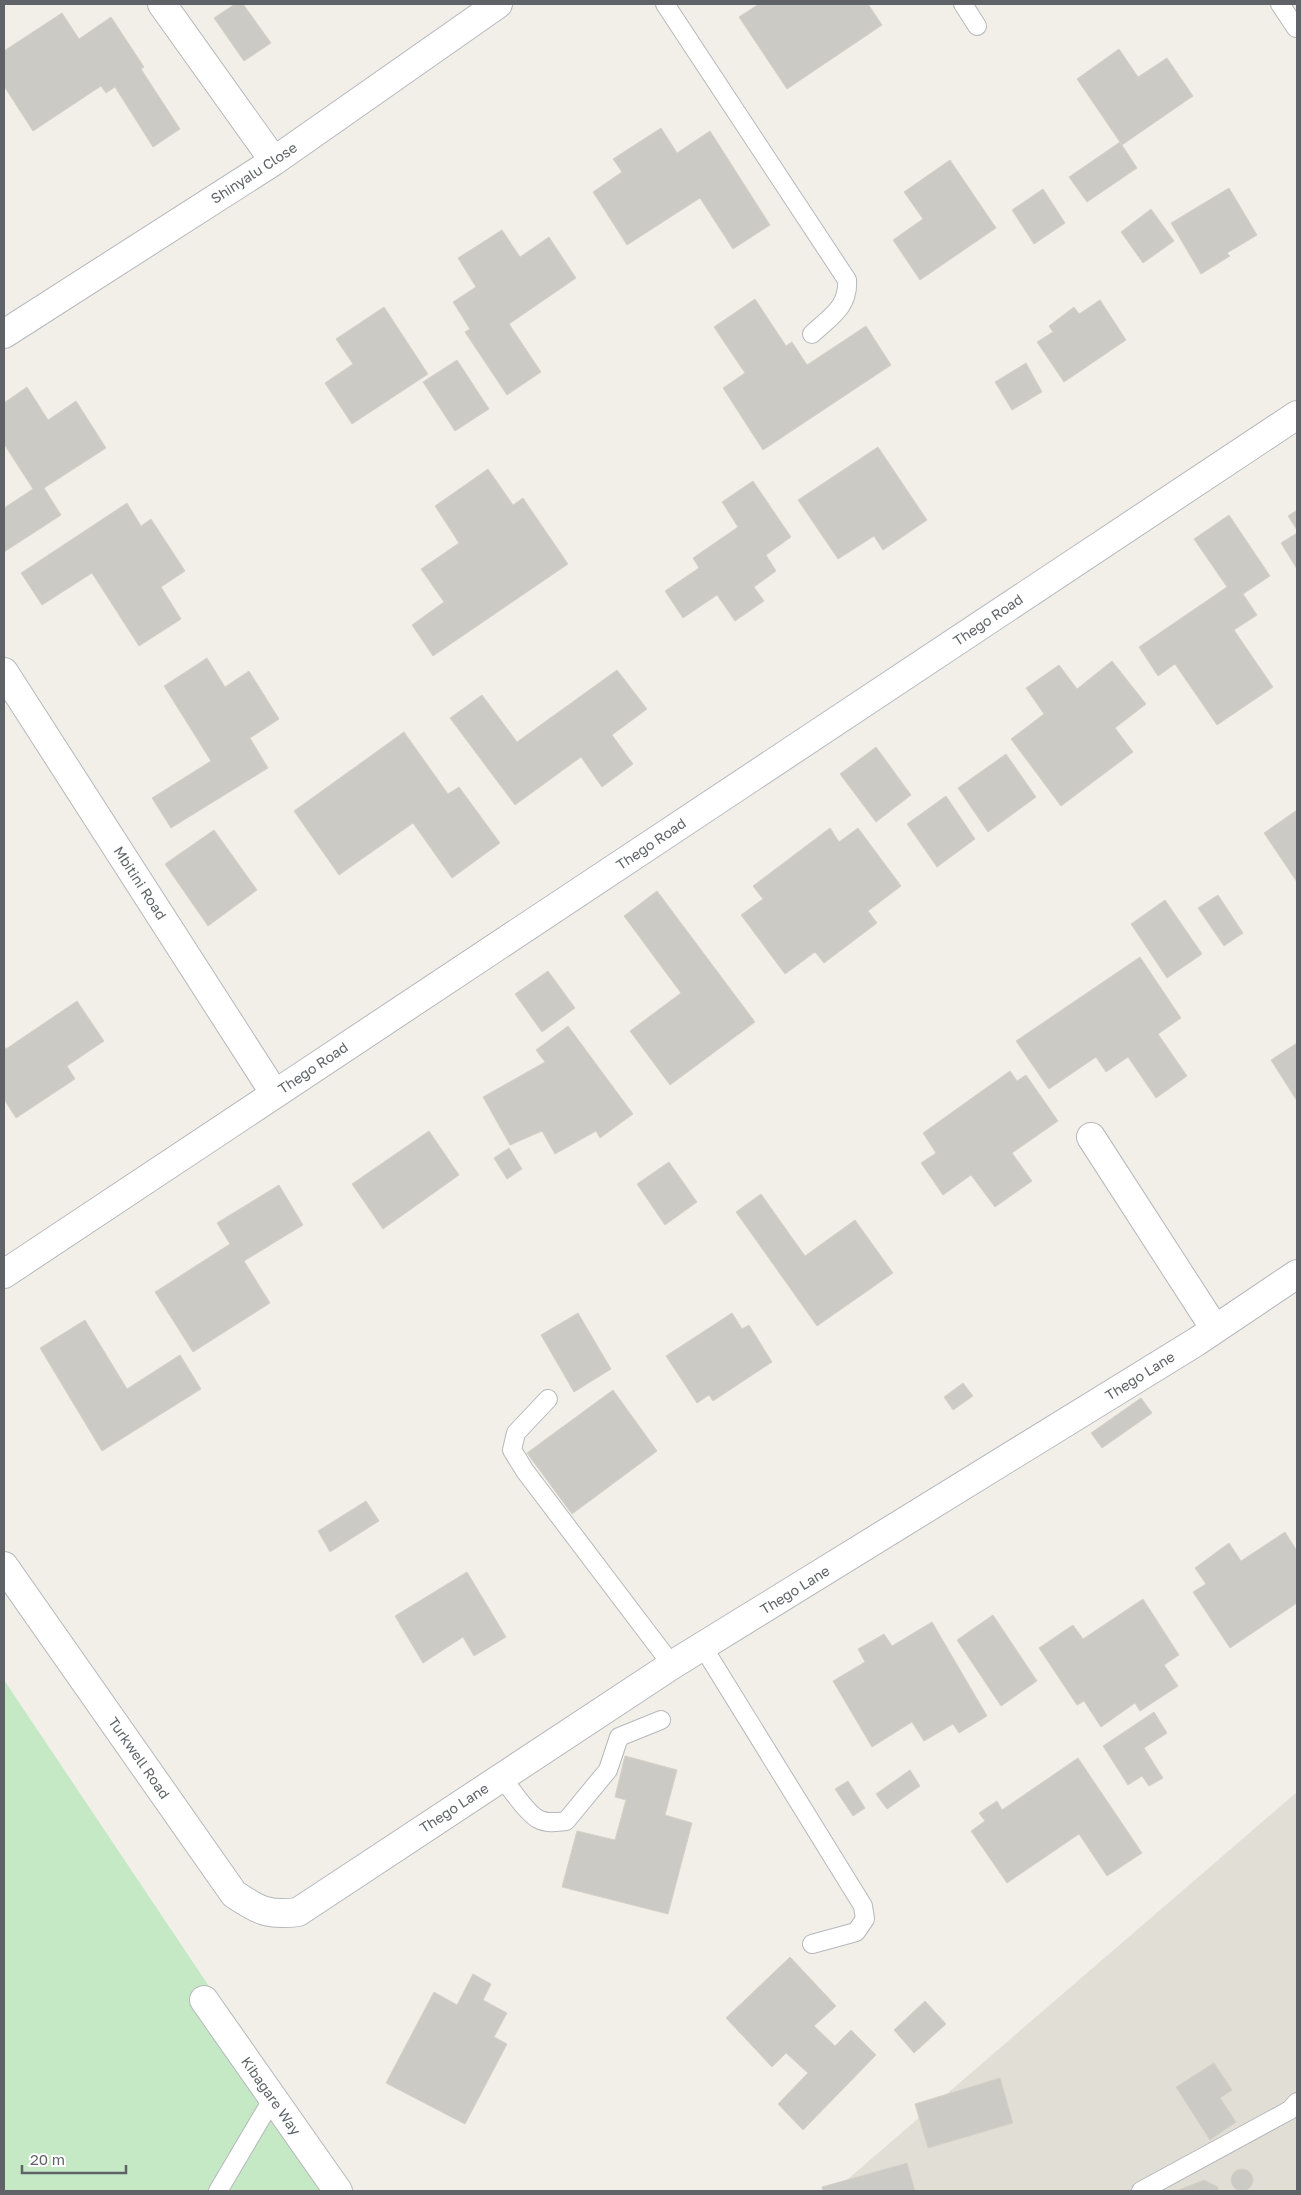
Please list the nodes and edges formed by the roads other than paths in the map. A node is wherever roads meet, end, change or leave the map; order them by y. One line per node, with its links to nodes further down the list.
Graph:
1 (162, 4): 8 (street)
2 (498, 4): 8 (street, Shinyalu Close)
3 (665, 4): 10 (lane)
4 (962, 4): 6 (lane)
5 (1280, 4): 7 (lane)
6 (977, 26)
7 (1296, 28)
8 (274, 161): 9 (street, Shinyalu Close)
9 (4, 334)
10 (812, 334)
11 (1297, 414): 13 (street, Thego Road)
12 (4, 672): 13 (street, Mbitini Road)
13 (275, 1094): 15 (street, Thego Road)
14 (1091, 1137): 17 (street)
15 (4, 1274)
16 (1297, 1274): 17 (street, Thego Lane)
17 (1215, 1329): 20 (street, Thego Lane)
18 (548, 1399): 21 (lane)
19 (4, 1566): 24 (street, Turkwell Road)
20 (703, 1647): 21 (street, Thego Lane); 25 (lane)
21 (672, 1665): 23 (street, Thego Lane)
22 (661, 1720): 23 (lane)
23 (502, 1777): 24 (street, Thego Lane)
24 (298, 1912)
25 (812, 1944)
26 (204, 2000): 27 (street, Kibagare Way)
27 (274, 2098): 29 (lane); 30 (street, Kibagare Way)
28 (1297, 2102): 31 (lane)
29 (218, 2191)
30 (338, 2191)
31 (1141, 2191)

